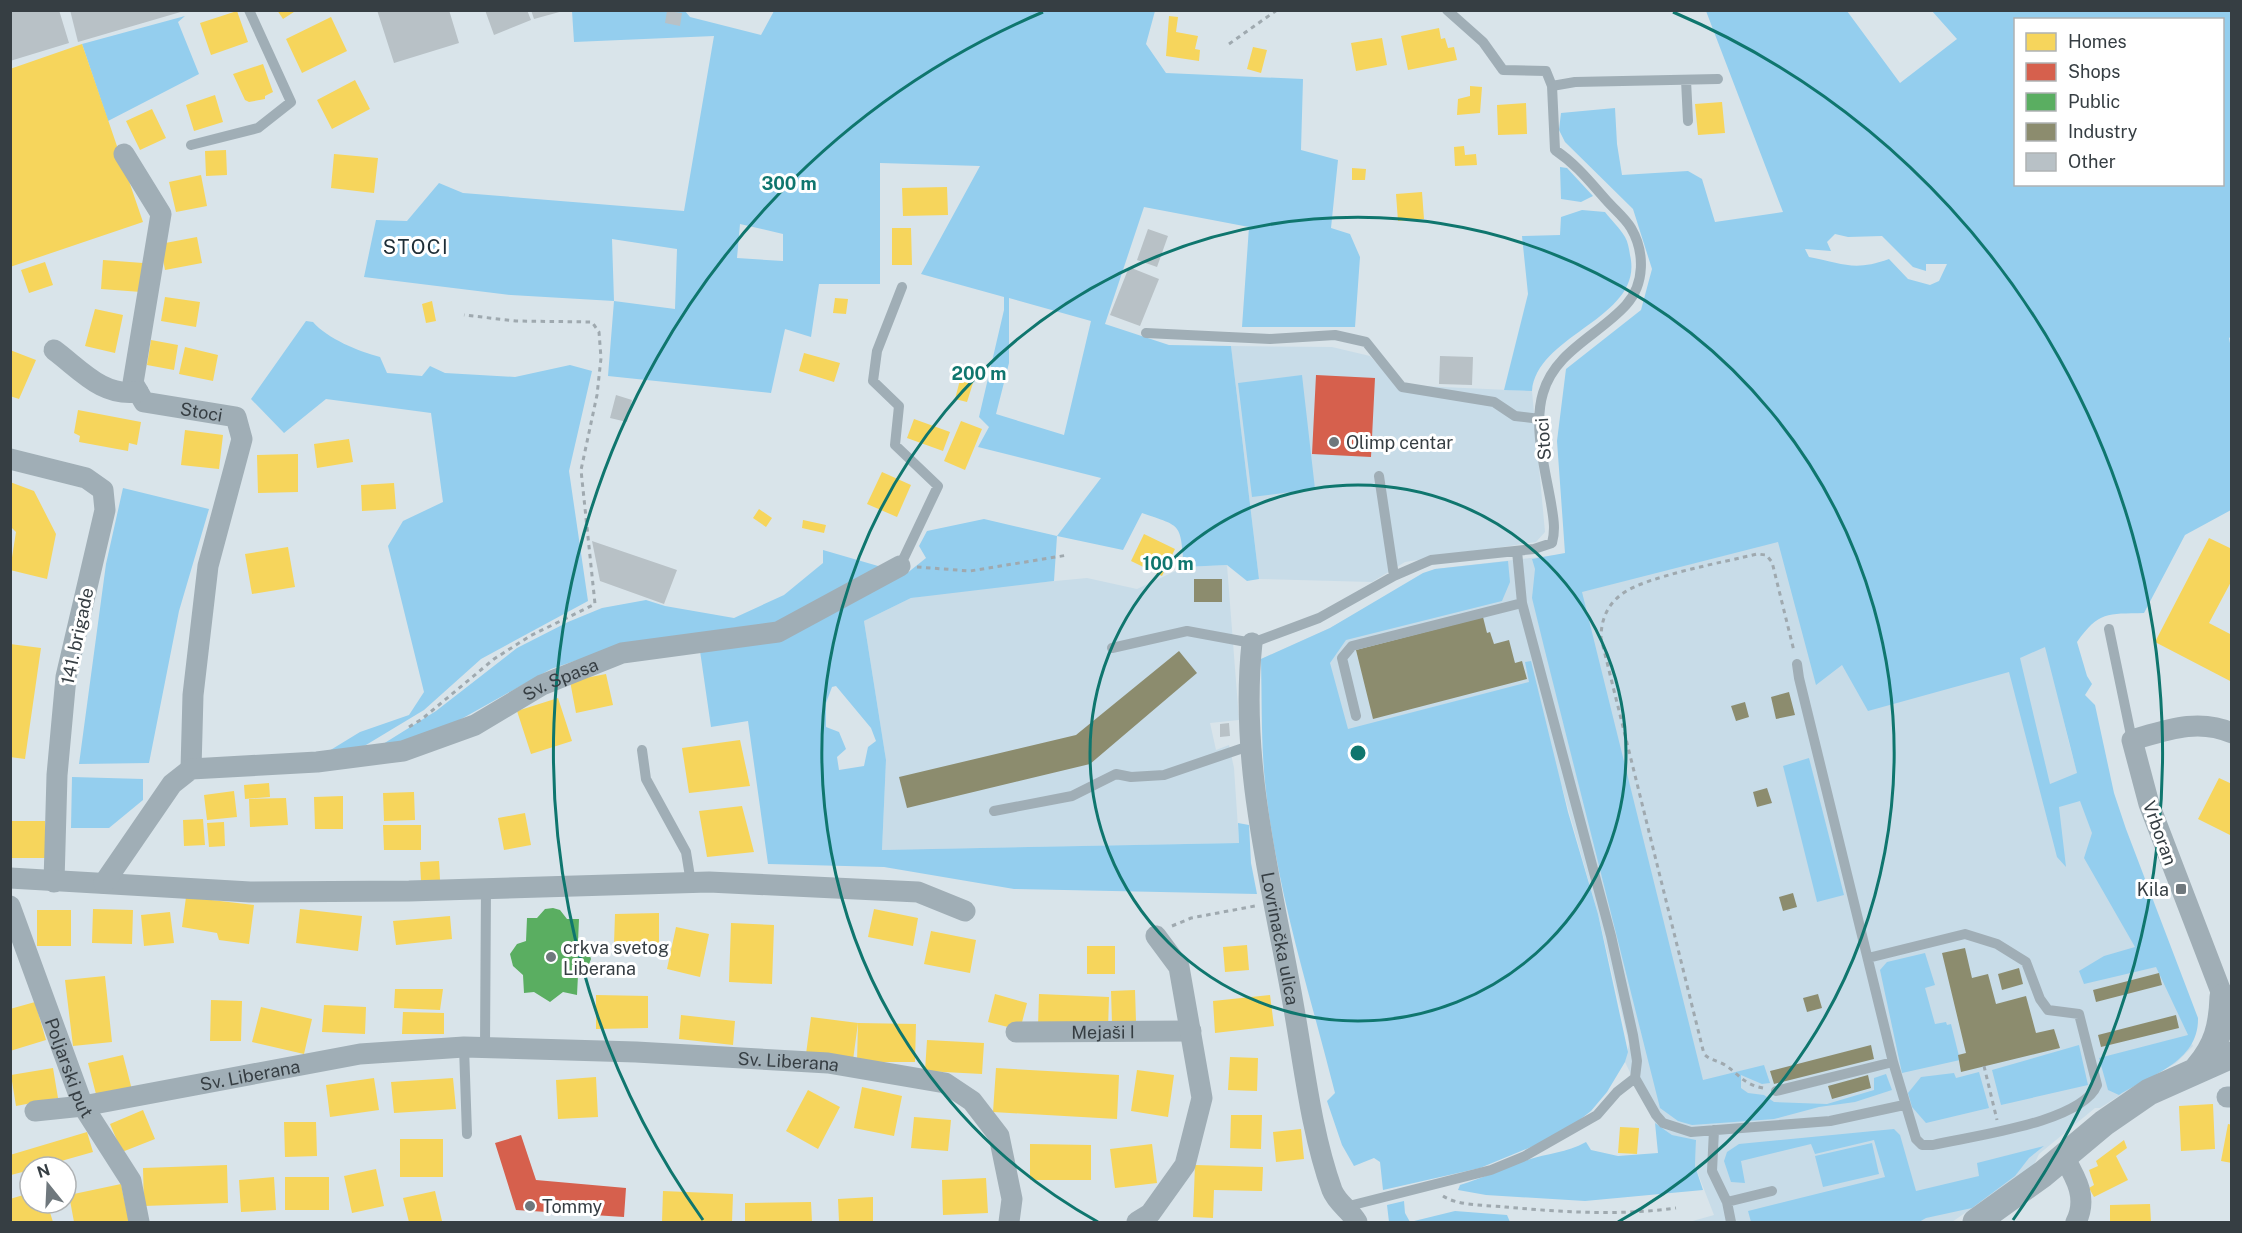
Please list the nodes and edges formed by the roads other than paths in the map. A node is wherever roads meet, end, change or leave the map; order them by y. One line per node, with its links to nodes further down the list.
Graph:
1 (249, 10): 7 (lane)
2 (1447, 10): 5 (lane)
3 (1718, 79): 4 (lane)
4 (1686, 80): 5 (lane); 6 (lane)
5 (1552, 86): 13 (lane, Stoci)
6 (1688, 121)
7 (191, 145)
8 (124, 154): 12 (street)
9 (902, 287): 17 (lane)
10 (1146, 333): 13 (lane)
11 (54, 350): 12 (street)
12 (138, 392): 29 (street, Stoci)
13 (1540, 419): 16 (lane, Stoci)
14 (10, 459): 32 (street, 141. brigade)
15 (1379, 476): 18 (lane)
16 (1517, 550): 18 (lane, Stoci); 19 (lane)
17 (900, 566): 29 (street, Sv. Spasa)
18 (1394, 576): 21 (lane, Stoci)
19 (1522, 603): 24 (lane); 47 (lane)
20 (2109, 628): 26 (lane)
21 (1252, 643): 22 (lane); 27 (street, Lovrinačka ulica)
22 (1112, 648)
23 (1797, 663): 39 (lane)
24 (1356, 716)
25 (2232, 733): 26 (street)
26 (2132, 740): 40 (street, Vrboran)
27 (1249, 746): 30 (lane); 57 (street, Lovrinačka ulica)
28 (642, 750): 33 (lane)
29 (191, 769): 34 (street)
30 (994, 811)
31 (10, 879): 32 (street)
32 (54, 882): 34 (street)
33 (691, 882): 35 (street); 37 (street)
34 (104, 884): 35 (street)
35 (486, 888): 43 (lane)
36 (10, 906): 50 (street, Poljarski put)
37 (966, 911)
38 (1158, 939): 41 (street)
39 (1868, 958): 45 (lane); 49 (lane)
40 (2228, 1008): 46 (street)
41 (1191, 1031): 42 (street, Mejaši I); 58 (street)
42 (1016, 1032)
43 (474, 1046): 50 (street, Sv. Liberana); 53 (lane); 60 (street, Sv. Liberana)
44 (2232, 1055): 46 (street)
45 (1893, 1062): 48 (lane); 49 (lane)
46 (2198, 1068): 54 (street)
47 (1635, 1078): 52 (lane); 57 (lane)
48 (1776, 1091)
49 (1904, 1105): 52 (lane)
50 (83, 1106): 51 (street, Sv. Liberana); 59 (street, Poljarski put)
51 (35, 1111)
52 (1714, 1130): 56 (lane)
53 (467, 1134)
54 (2064, 1157): 62 (street); 63 (street)
55 (1772, 1191): 56 (lane)
56 (1727, 1202): 61 (lane)
57 (1351, 1215)
58 (1144, 1218)
59 (139, 1222)
60 (1009, 1222)
61 (1731, 1222)
62 (1976, 1222)
63 (2076, 1222)

